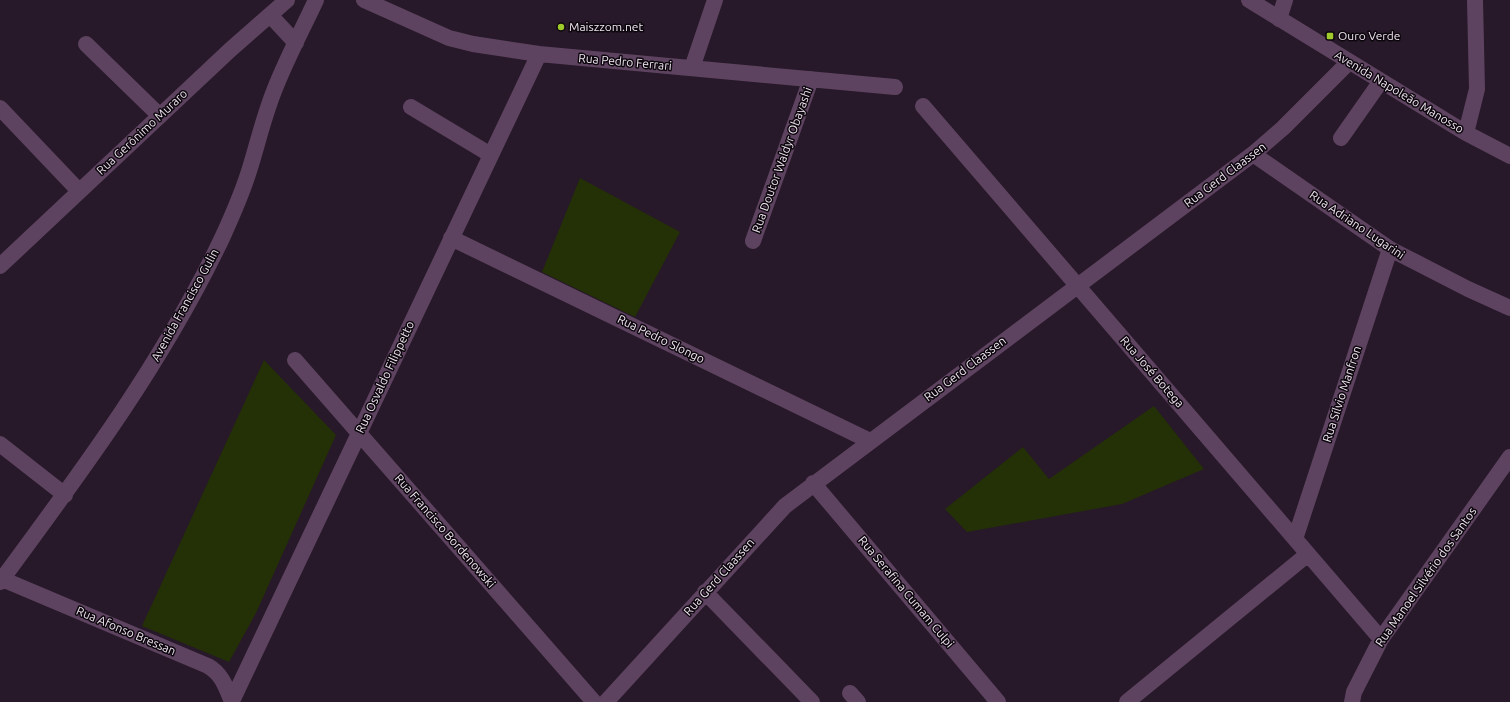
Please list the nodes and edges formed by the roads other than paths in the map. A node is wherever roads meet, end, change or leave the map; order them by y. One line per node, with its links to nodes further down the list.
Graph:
1 (287, 0): 8 (street, Rua Gerônimo Muraro)
2 (316, 0): 10 (street, Avenida Francisco Gulin)
3 (364, 0): 12 (street, Rua Pedro Ferrari)
4 (715, 0): 14 (street)
5 (1249, 0): 9 (street, Avenida Napoleão Manosso)
6 (1285, 0): 9 (street)
7 (1475, 0): 22 (street)
8 (270, 15): 10 (street); 21 (street, Rua Gerônimo Muraro)
9 (1279, 19): 13 (street, Avenida Napoleão Manosso)
10 (296, 43): 40 (street, Avenida Francisco Gulin)
11 (86, 44): 21 (street)
12 (539, 54): 14 (street, Rua Pedro Ferrari); 25 (street, Rua Osvaldo Filippetto)
13 (1349, 62): 16 (street, Avenida Napoleão Manosso); 24 (street, Rua Gerd Claassen)
14 (692, 68): 15 (street, Rua Pedro Ferrari)
15 (811, 79): 17 (street, Rua Pedro Ferrari); 29 (street, Rua Doutor Waldyr Obayashi)
16 (1381, 81): 22 (street, Avenida Napoleão Manosso); 23 (street)
17 (895, 87)
18 (923, 106): 32 (street, Rua José Botega)
19 (412, 107): 25 (street)
20 (0, 108): 27 (street)
21 (160, 116): 27 (street, Rua Gerônimo Muraro)
22 (1466, 133): 26 (street, Avenida Napoleão Manosso)
23 (1341, 138)
24 (1253, 154): 30 (street, Rua Adriano Lugarini); 32 (street, Rua Gerd Claassen)
25 (491, 155): 28 (street, Rua Osvaldo Filippetto)
26 (1510, 156)
27 (79, 191): 31 (street, Rua Gerônimo Muraro)
28 (451, 238): 35 (street, Rua Osvaldo Filippetto); 36 (street, Rua Pedro Slongo)
29 (753, 241)
30 (1390, 249): 33 (street, Rua Adriano Lugarini); 41 (street, Rua Sílvio Manfron)
31 (0, 266)
32 (1077, 285): 36 (street, Rua Gerd Claassen); 41 (street, Rua José Botega)
33 (1510, 308)
34 (295, 360): 35 (street, Rua Francisco Bordenowski)
35 (359, 433): 46 (street, Rua Osvaldo Filippetto); 47 (street, Rua Francisco Bordenowski)
36 (870, 440): 39 (street, Rua Gerd Claassen)
37 (0, 444): 40 (street)
38 (1510, 457): 45 (street, Rua Manoel Silvério dos Santos)
39 (813, 483): 44 (street, Rua Gerd Claassen); 50 (street, Rua Serafina Cumam Culpi)
40 (65, 495): 43 (street, Avenida Francisco Gulin)
41 (1295, 539): 42 (street, Rua José Botega)
42 (1308, 554): 45 (street, Rua José Botega); 51 (street)
43 (1, 580): 46 (street, Rua Afonso Bressan)
44 (705, 592): 48 (street, Rua Gerd Claassen); 49 (street)
45 (1381, 639): 52 (street, Rua Manoel Silvério dos Santos)
46 (232, 701)
47 (594, 702)
48 (606, 702)
49 (812, 702)
50 (998, 702)
51 (1127, 702)
52 (1352, 702)

